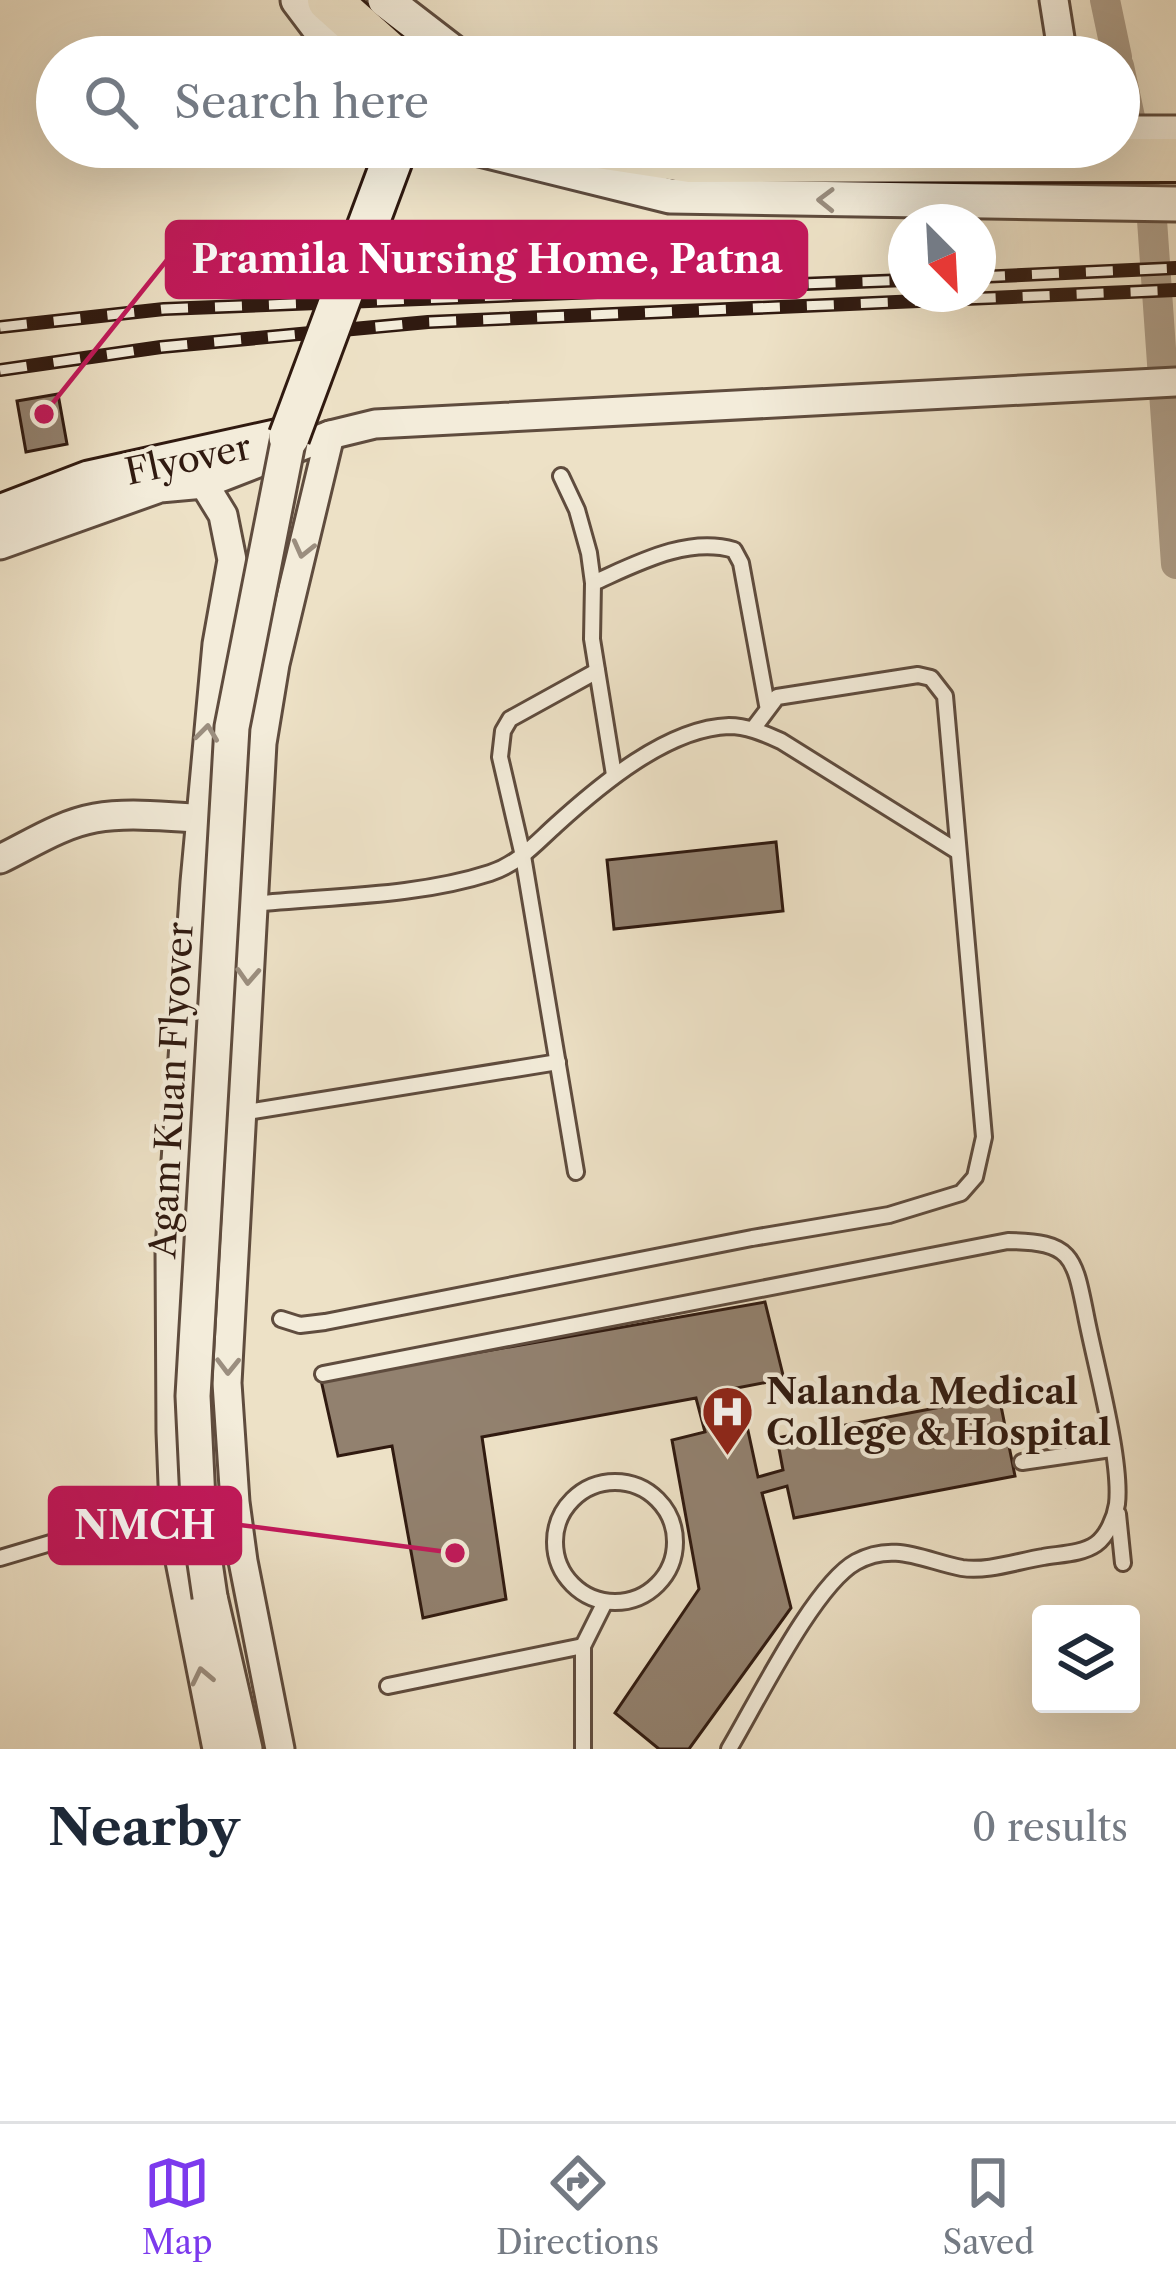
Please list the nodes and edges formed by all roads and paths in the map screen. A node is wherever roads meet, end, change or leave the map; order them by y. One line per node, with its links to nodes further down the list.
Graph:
1 (298, 0): 5 (street)
2 (328, 0): 6 (main road)
3 (385, 0): 7 (street)
4 (1054, 0): 8 (street)
5 (325, 36)
6 (369, 36)
7 (432, 36)
8 (1060, 36)
9 (1140, 133): 10 (street)
10 (1176, 133)
11 (1140, 160): 12 (main road)
12 (1176, 160)
13 (389, 168): 18 (main road, Flyover, bridge)
14 (557, 168): 15 (street, one-way to 14)
15 (1176, 204)
16 (1176, 382): 17 (street)
17 (330, 435): 20 (street); 32 (street, one-way to 32)
18 (289, 437): 21 (main road, Flyover); 48 (street, Agam Kuan Flyover, bridge)
19 (561, 476): 23 (lane)
20 (204, 484): 22 (street); 28 (street, one-way to 20)
21 (0, 515)
22 (0, 545)
23 (593, 583): 24 (lane); 25 (lane)
24 (597, 671): 27 (lane); 30 (lane)
25 (767, 705): 26 (lane); 29 (lane)
26 (753, 729): 27 (lane); 29 (lane)
27 (614, 775): 30 (lane)
28 (200, 818): 31 (street); 41 (street)
29 (957, 850): 36 (lane)
30 (523, 856): 32 (lane); 33 (lane)
31 (0, 859)
32 (252, 904): 34 (street, one-way to 34)
33 (558, 1062): 34 (lane); 35 (lane)
34 (241, 1113): 49 (street, one-way to 49)
35 (577, 1172)
36 (281, 1319)
37 (323, 1374): 38 (lane)
38 (1111, 1449): 39 (lane); 40 (lane)
39 (1022, 1462)
40 (1117, 1503): 43 (lane); 51 (lane)
41 (172, 1507): 42 (lane); 47 (street, one-way to 41)
42 (0, 1558)
43 (1123, 1563)
44 (605, 1602): 44 (lane); 45 (lane)
45 (583, 1646): 46 (lane); 50 (lane)
46 (388, 1686)
47 (217, 1749)
48 (245, 1749)
49 (280, 1749)
50 (583, 1749)
51 (729, 1749)

